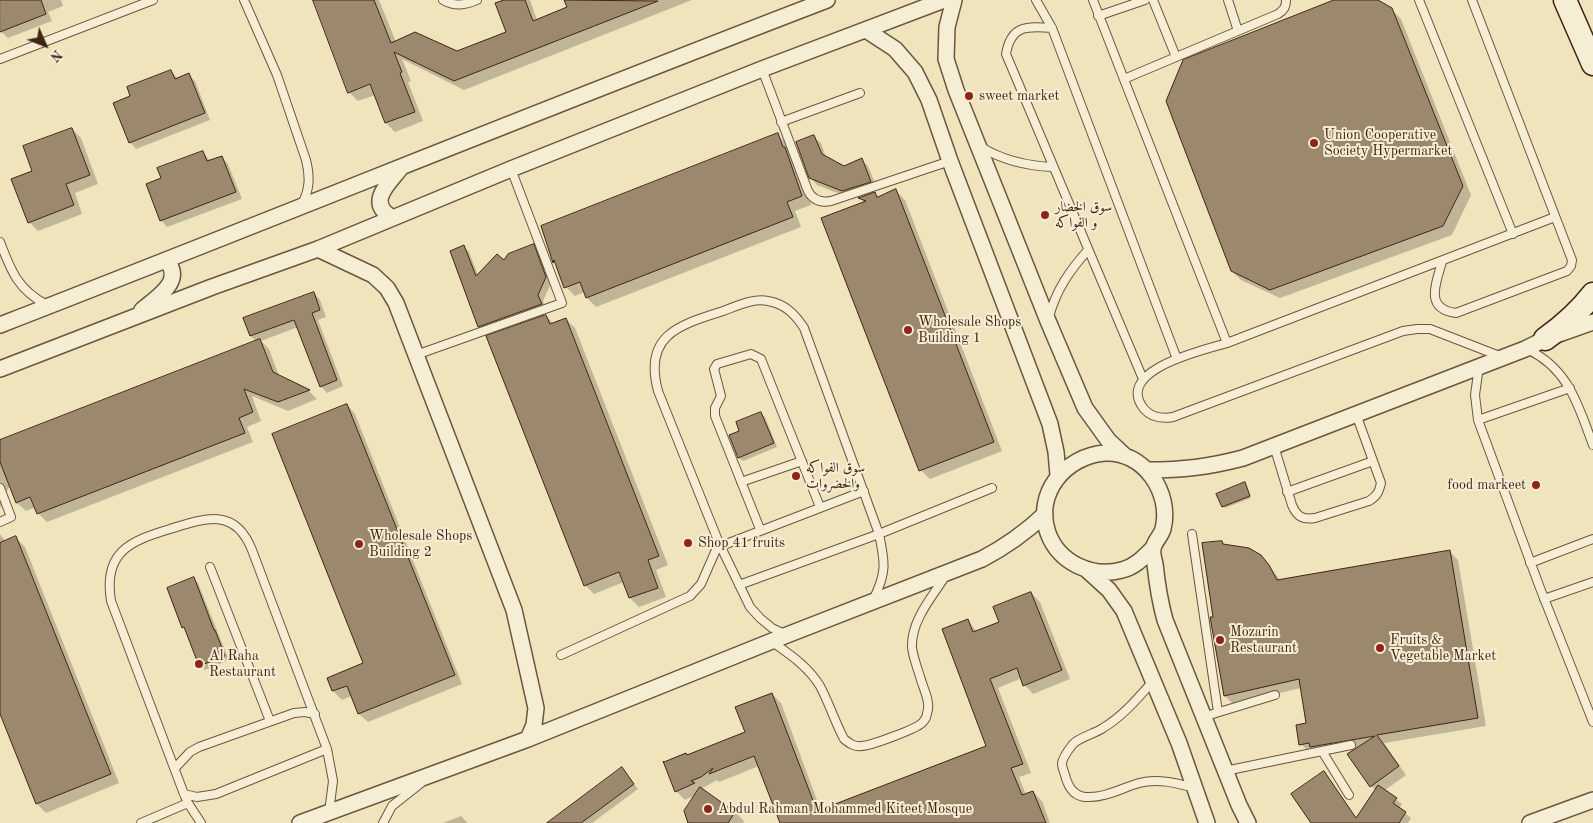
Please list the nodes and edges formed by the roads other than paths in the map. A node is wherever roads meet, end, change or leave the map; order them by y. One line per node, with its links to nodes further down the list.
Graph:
1 (154, 0): 22 (lane)
2 (244, 0): 33 (lane)
3 (443, 0): 4 (lane)
4 (477, 0)
5 (827, 0): 31 (street)
6 (944, 0): 19 (street)
7 (954, 0): 28 (street)
8 (1036, 0): 18 (lane)
9 (1093, 0): 17 (lane)
10 (1145, 0): 17 (lane)
11 (1153, 0): 21 (lane)
12 (1228, 0): 20 (lane)
13 (1286, 0): 20 (lane)
14 (1419, 0): 36 (lane)
15 (1472, 0): 34 (lane)
16 (1565, 0): 23 (main road)
17 (1098, 16): 25 (lane)
18 (1052, 28): 30 (lane); 52 (lane)
19 (866, 30): 24 (street); 29 (street)
20 (1238, 31): 21 (lane)
21 (1176, 58): 25 (lane)
22 (0, 59)
23 (1593, 64)
24 (762, 69): 27 (lane); 32 (street)
25 (1124, 79): 48 (lane)
26 (860, 93): 27 (lane)
27 (781, 122): 29 (lane)
28 (978, 145): 30 (lane); 45 (street)
29 (950, 161): 65 (street)
30 (1053, 166): 39 (lane)
31 (401, 168): 33 (street); 35 (street)
32 (511, 168): 35 (street); 50 (lane)
33 (300, 208): 40 (street)
34 (1555, 217): 36 (lane); 41 (lane)
35 (391, 218): 38 (street)
36 (1513, 234): 41 (lane)
37 (0, 242): 43 (lane)
38 (318, 249): 44 (street); 50 (street)
39 (1088, 250): 45 (lane); 55 (lane)
40 (166, 260): 43 (street); 44 (street)
41 (1442, 262): 48 (lane)
42 (1593, 294): 49 (main road)
43 (49, 306): 47 (street)
44 (135, 316): 54 (street)
45 (1048, 321): 61 (street)
46 (1593, 322): 49 (street)
47 (0, 325)
48 (1227, 343): 52 (lane)
49 (1535, 344): 51 (street); 56 (lane)
50 (416, 355): 98 (street)
51 (1503, 357): 53 (street); 55 (lane)
52 (1177, 359): 55 (lane)
53 (1479, 366): 57 (street); 58 (lane)
54 (0, 369)
55 (1143, 379)
56 (1570, 388): 58 (lane); 59 (lane)
57 (1356, 414): 60 (street); 63 (lane)
58 (1478, 420): 80 (lane)
59 (1593, 445)
60 (1274, 446): 64 (street); 70 (lane)
61 (1125, 456): 64 (street); 65 (street)
62 (802, 461): 66 (lane); 66 (lane); 71 (lane)
63 (1373, 461): 70 (lane); 70 (lane)
64 (1147, 470): 79 (street)
65 (1058, 476): 72 (street)
66 (741, 482): 74 (lane)
67 (0, 488): 73 (lane)
68 (992, 488): 75 (lane)
69 (864, 491): 71 (lane); 75 (lane); 78 (lane)
70 (1287, 492)
71 (820, 507): 74 (lane)
72 (1045, 514): 82 (street); 83 (street)
73 (0, 522)
74 (760, 530): 78 (lane)
75 (879, 534): 85 (lane); 87 (lane)
76 (1192, 534): 93 (lane)
77 (1593, 539): 80 (lane)
78 (720, 544): 85 (lane); 90 (lane)
79 (1153, 548): 82 (street); 95 (street)
80 (1530, 563): 86 (lane)
81 (210, 567): 96 (lane)
82 (1087, 570): 91 (street)
83 (947, 574): 87 (street); 89 (lane)
84 (1593, 582): 86 (lane)
85 (739, 586): 88 (lane)
86 (1544, 599): 97 (lane)
87 (872, 602): 88 (street)
88 (787, 635): 89 (street)
89 (771, 641): 98 (street)
90 (561, 655)
91 (1153, 681): 105 (street); 105 (lane)
92 (1275, 695): 93 (lane)
93 (1218, 712): 95 (lane)
94 (315, 714): 96 (lane); 100 (lane); 102 (lane)
95 (1203, 717): 103 (street)
96 (270, 721): 102 (lane)
97 (1593, 722)
98 (528, 739): 104 (street)
99 (1350, 745): 101 (lane)
100 (326, 749): 106 (lane); 110 (lane)
101 (1322, 751): 103 (lane); 107 (lane)
102 (175, 768): 106 (lane)
103 (1225, 771): 116 (street)
104 (432, 774): 110 (street); 114 (lane)
105 (1195, 788): 115 (street)
106 (184, 794): 109 (lane)
107 (1349, 794)
108 (1593, 800): 117 (street)
109 (188, 803): 111 (lane); 112 (lane)
110 (329, 812): 113 (street)
111 (141, 823)
112 (200, 823)
113 (300, 823)
114 (383, 823)
115 (1207, 823)
116 (1248, 823)
117 (1530, 823)

